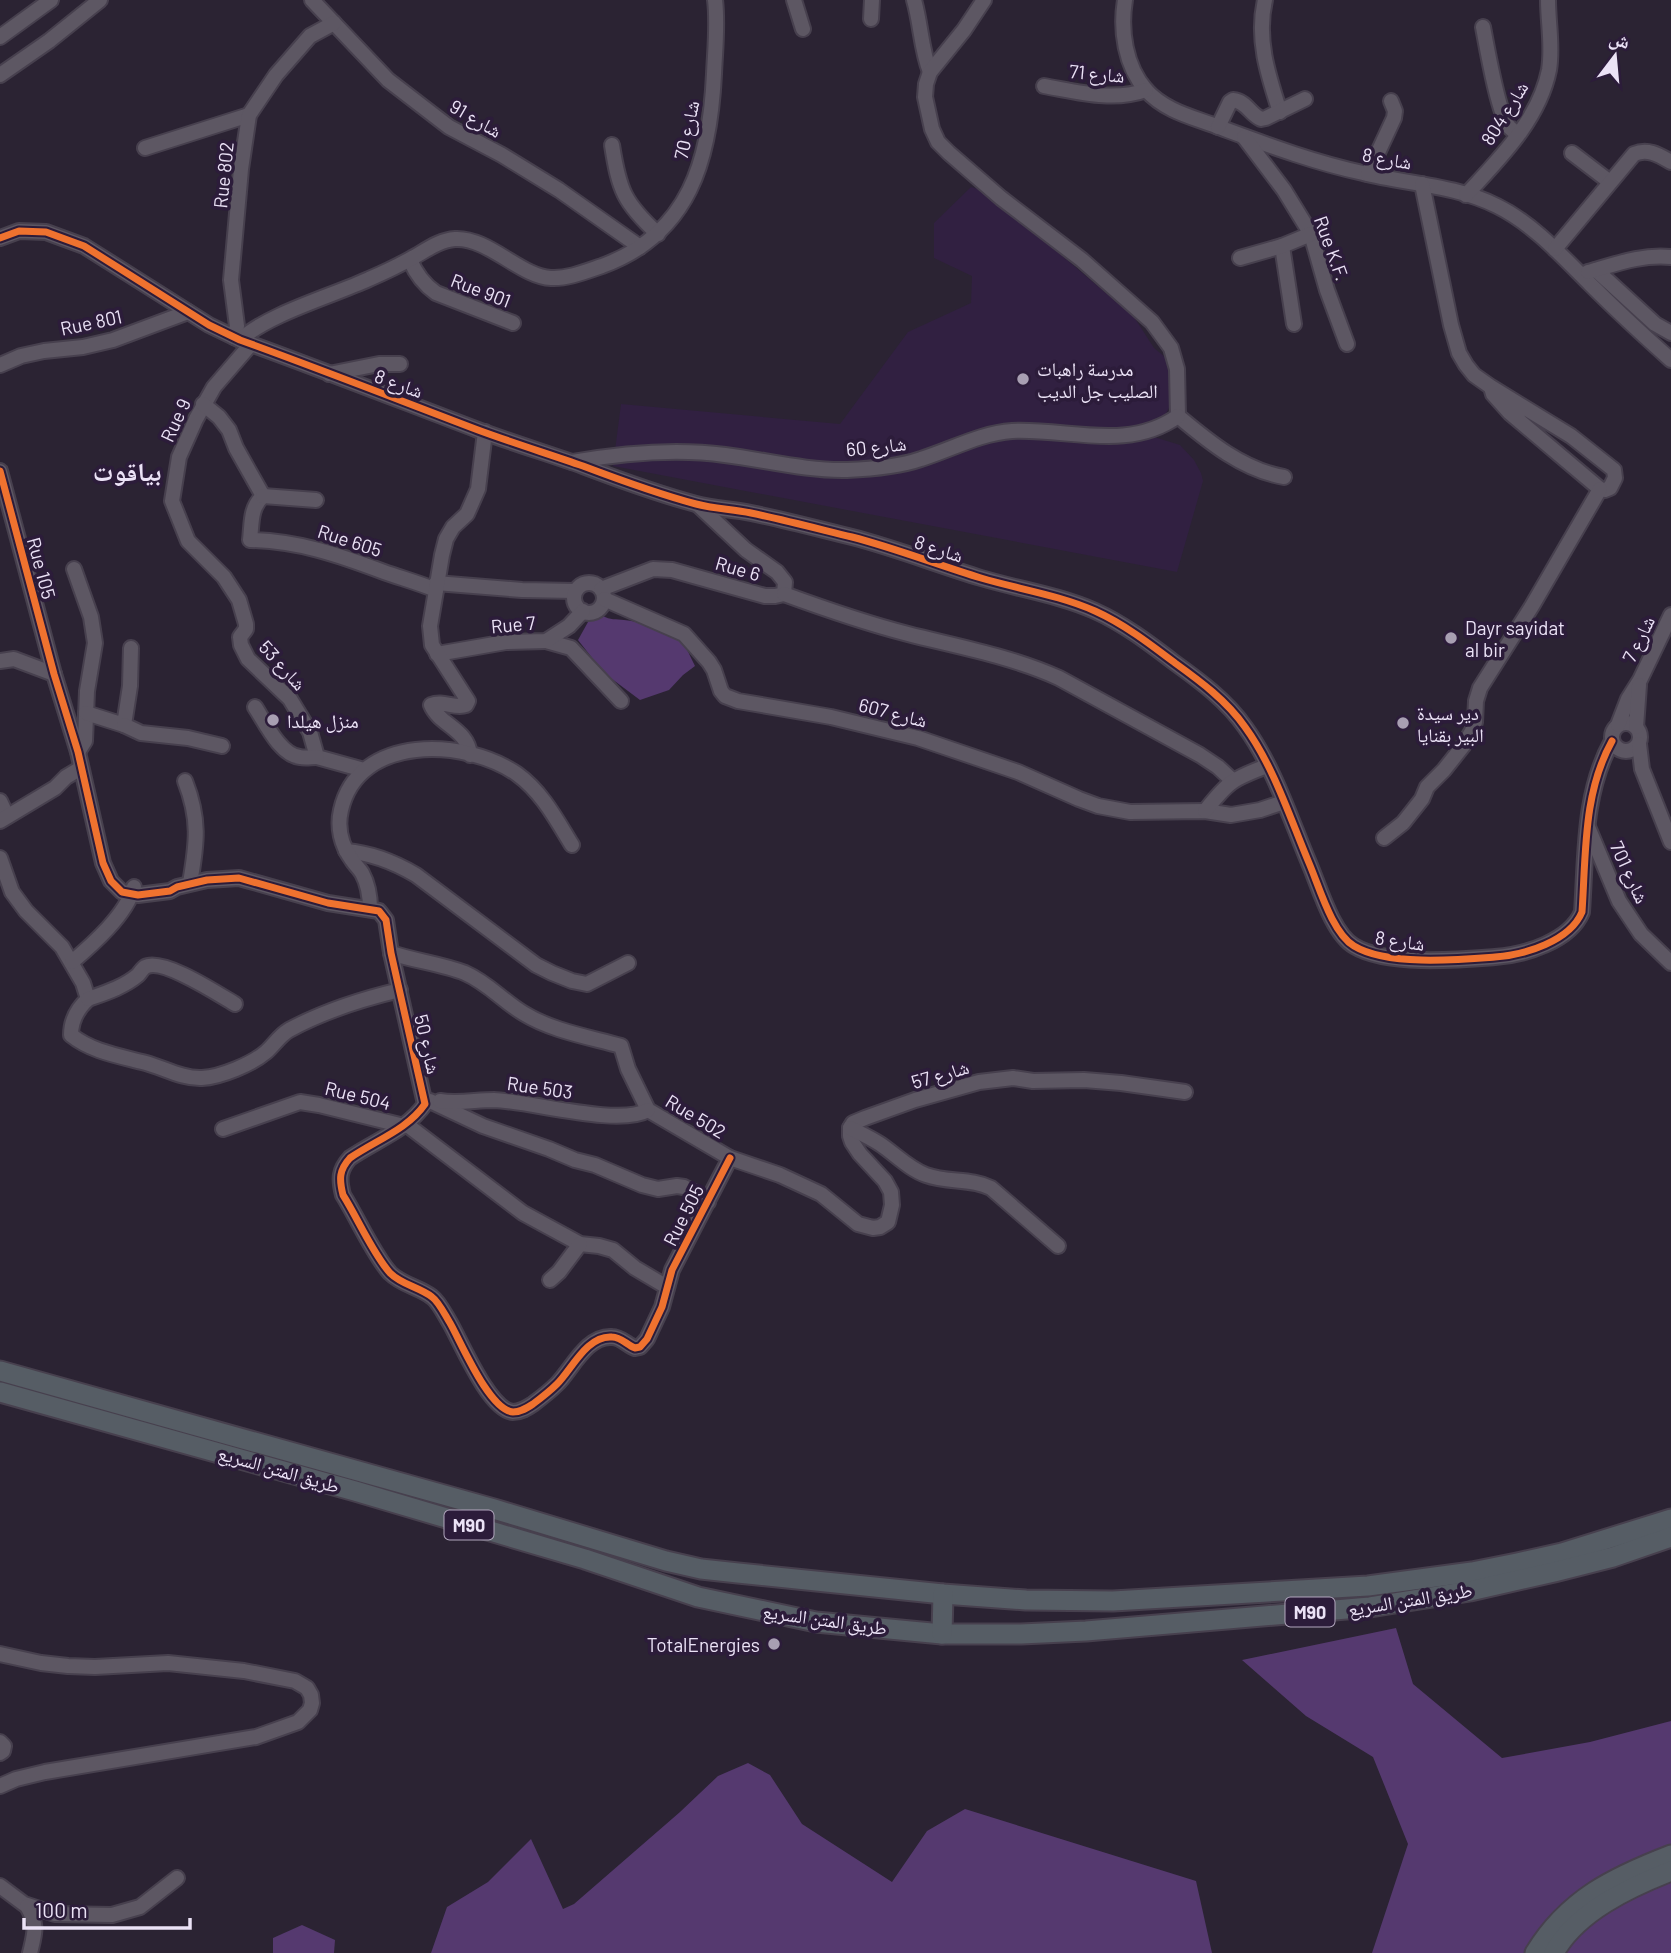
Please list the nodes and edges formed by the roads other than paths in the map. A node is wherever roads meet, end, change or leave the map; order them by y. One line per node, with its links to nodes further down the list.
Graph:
1 (51, 0): 17 (street)
2 (100, 0): 19 (street)
3 (715, 0): 37 (street, شارع 70)
4 (794, 0): 15 (street)
5 (872, 0): 12 (street)
6 (914, 0): 18 (street)
7 (985, 0): 18 (street)
8 (1125, 0): 21 (street, شارع 8)
9 (1265, 0): 24 (street)
10 (1548, 0): 27 (street, شارع 804)
11 (316, 4): 13 (street, شارع 91); 16 (street, Rue 802)
12 (871, 19)
13 (334, 23): 16 (street, Rue 802); 41 (street, شارع 91)
14 (1483, 27): 27 (street)
15 (803, 29)
16 (310, 36): 25 (street, Rue 802)
17 (0, 37)
18 (930, 72): 62 (street)
19 (0, 75)
20 (1044, 86): 21 (street, شارع 71)
21 (1146, 90): 26 (street, شارع 8)
22 (1305, 99): 24 (street)
23 (1391, 101): 33 (street)
24 (1280, 112): 26 (street)
25 (249, 115): 30 (street); 53 (street, Rue 802)
26 (1218, 127): 28 (street, شارع 8)
27 (1518, 134): 36 (street, شارع 804)
28 (1244, 137): 33 (street, شارع 8); 38 (street, Rue K.F.)
29 (612, 145): 37 (street)
30 (145, 148)
31 (1572, 153): 34 (street)
32 (1671, 162): 34 (street)
33 (1368, 174): 35 (street, شارع 8)
34 (1610, 182): 42 (street)
35 (1422, 184): 36 (street, شارع 8); 60 (street)
36 (1466, 195): 42 (street, شارع 8)
37 (658, 234): 41 (street, شارع 70)
38 (1311, 234): 40 (street); 54 (street, Rue K.F.)
39 (0, 238): 48 (street, شارع 8)
40 (1282, 246): 44 (street); 50 (street)
41 (640, 247): 45 (street, شارع 70)
42 (1555, 249): 47 (street, شارع 8)
43 (1671, 257): 46 (street)
44 (1240, 258)
45 (410, 260): 49 (street, Rue 901); 53 (street, Rue 9)
46 (1596, 270): 47 (street); 51 (street)
47 (1580, 274): 52 (street, شارع 8)
48 (188, 312): 53 (street, شارع 8); 58 (street, Rue 801)
49 (513, 323)
50 (1294, 324)
51 (1671, 333)
52 (1644, 336): 55 (street); 56 (street, شارع 8)
53 (242, 341): 59 (street, شارع 8); 61 (street, Rue 9)
54 (1347, 344)
55 (1671, 344)
56 (1671, 360)
57 (400, 364): 59 (street)
58 (0, 365)
59 (329, 374): 63 (street, شارع 8)
60 (1491, 387): 67 (street); 67 (street)
61 (204, 404): 68 (street); 71 (street, Rue 9)
62 (1178, 416): 64 (street, شارع 60); 66 (street)
63 (485, 432): 64 (street, شارع 8); 73 (street)
64 (571, 463): 70 (street, شارع 8)
65 (0, 471): 85 (street, Rue 105)
66 (1284, 478)
67 (1600, 489): 110 (street)
68 (263, 496): 69 (street); 73 (street, Rue 605)
69 (316, 500)
70 (698, 505): 76 (street, Rue 6); 99 (street, شارع 8)
71 (206, 560): 97 (street, شارع 53)
72 (74, 569): 89 (street)
73 (436, 587): 74 (street, Rue 605); 83 (street)
74 (575, 592): 75 (street); 77 (street)
75 (602, 594): 76 (street, Rue 6); 77 (street); 107 (street, شارع 607)
76 (784, 594): 102 (street)
77 (583, 611): 79 (street, Rue 7)
78 (1671, 615): 86 (street, شارع 7)
79 (569, 626): 80 (street, Rue 7); 82 (street)
80 (546, 641): 82 (street); 83 (street, Rue 7)
81 (131, 648): 90 (street)
82 (571, 649): 87 (street)
83 (438, 654): 96 (street)
84 (1, 657): 85 (street)
85 (54, 674): 95 (street, Rue 105)
86 (1640, 680): 91 (street, شارع 7); 92 (street, شارع 7)
87 (621, 701)
88 (255, 706): 97 (street)
89 (86, 713): 90 (street); 95 (street)
90 (124, 725): 93 (street)
91 (1618, 725): 92 (street); 94 (street, شارع 7)
92 (1636, 727): 94 (street, شارع 7)
93 (222, 746)
94 (1625, 747): 109 (street, شارع 8); 111 (street)
95 (78, 752): 101 (street, Rue 105)
96 (470, 755): 100 (street); 112 (street)
97 (317, 757): 98 (street)
98 (334, 761): 100 (street); 104 (street)
99 (1267, 766): 102 (street); 106 (street, شارع 8)
100 (364, 770): 104 (street)
101 (83, 775): 108 (street); 116 (street, Rue 105)
102 (1232, 780): 107 (street)
103 (185, 781): 115 (street)
104 (349, 787): 113 (street)
105 (0, 801): 108 (street)
106 (1284, 802): 107 (street, شارع 607); 109 (street, شارع 8)
107 (1205, 811)
108 (4, 818)
109 (1587, 826): 121 (street, شارع 701)
110 (1384, 838)
111 (1671, 842)
112 (572, 845)
113 (346, 850): 117 (street); 120 (street)
114 (0, 858): 119 (street)
115 (184, 885): 116 (street); 117 (street)
116 (133, 891): 119 (street)
117 (370, 909): 118 (street, شارع 50)
118 (391, 953): 122 (street, شارع 50); 127 (street, Rue 502)
119 (72, 962): 123 (street)
120 (628, 963)
121 (1671, 963)
122 (400, 990): 123 (street); 126 (street, شارع 50)
123 (88, 999): 124 (street)
124 (235, 1004)
125 (1185, 1092): 129 (street, شارع 57)
126 (428, 1103): 127 (street, Rue 503); 128 (street, شارع 50); 132 (street)
127 (648, 1110): 131 (street, Rue 502)
128 (405, 1125): 130 (street, Rue 504); 133 (street); 139 (street, شارع 50)
129 (850, 1128): 131 (street, Rue 502); 134 (street)
130 (223, 1129)
131 (730, 1158): 132 (street, Rue 505)
132 (708, 1202): 136 (street, Rue 505)
133 (580, 1244): 135 (street); 136 (street)
134 (1058, 1246)
135 (550, 1280)
136 (667, 1287): 139 (street, Rue 505)
137 (0, 1371): 142 (highway, طريق المتن السريع / M90)
138 (0, 1392): 143 (highway, طريق المتن السريع / M90)
139 (492, 1395)
140 (1671, 1519): 142 (highway, طريق المتن السريع / M90)
141 (1671, 1537): 143 (highway, طريق المتن السريع / M90)
142 (943, 1594): 143 (highway)
143 (942, 1634)
144 (0, 1654): 147 (street)
145 (0, 1742): 146 (street)
146 (0, 1753)
147 (0, 1786)
148 (1671, 1855): 154 (highway)
149 (1671, 1871): 155 (highway)
150 (177, 1878): 152 (street)
151 (0, 1886): 152 (street)
152 (27, 1906): 153 (street)
153 (30, 1953)
154 (1535, 1953)
155 (1554, 1953)

